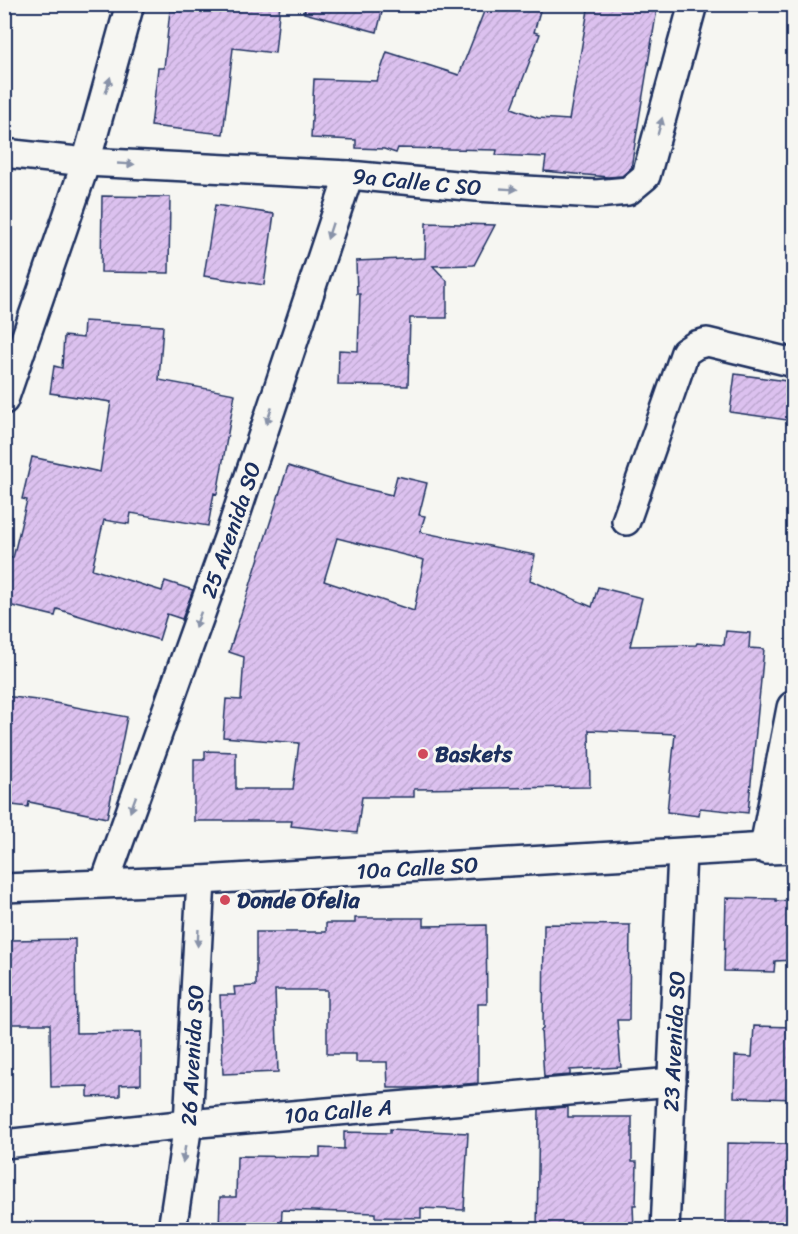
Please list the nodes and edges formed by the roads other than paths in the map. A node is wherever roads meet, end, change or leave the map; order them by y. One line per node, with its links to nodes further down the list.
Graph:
1 (130, 4): 4 (street, one-way to 1)
2 (693, 4): 5 (street, 9a Calle C SO, one-way to 2)
3 (4, 153): 4 (street, 9a Calle C SO)
4 (86, 162): 5 (street, 9a Calle C SO, one-way to 5); 7 (street)
5 (349, 175): 13 (street, 25 Avenida SO, one-way to 13)
6 (794, 363): 8 (street)
7 (4, 400)
8 (626, 521)
9 (794, 708): 10 (street)
10 (780, 847): 11 (street, 10a Calle SO)
11 (682, 853): 12 (street, 10a Calle SO); 15 (street, 23 Avenida SO)
12 (201, 880): 13 (street, 10a Calle SO); 16 (street, 26 Avenida SO, one-way to 16)
13 (105, 882): 14 (street, 10a Calle SO)
14 (4, 888)
15 (672, 1082): 16 (street, 10a Calle A); 19 (street, 23 Avenida SO)
16 (188, 1124): 17 (street, 10a Calle A); 18 (street, 26 Avenida SO, one-way to 18)
17 (4, 1144)
18 (172, 1230)
19 (665, 1230)

